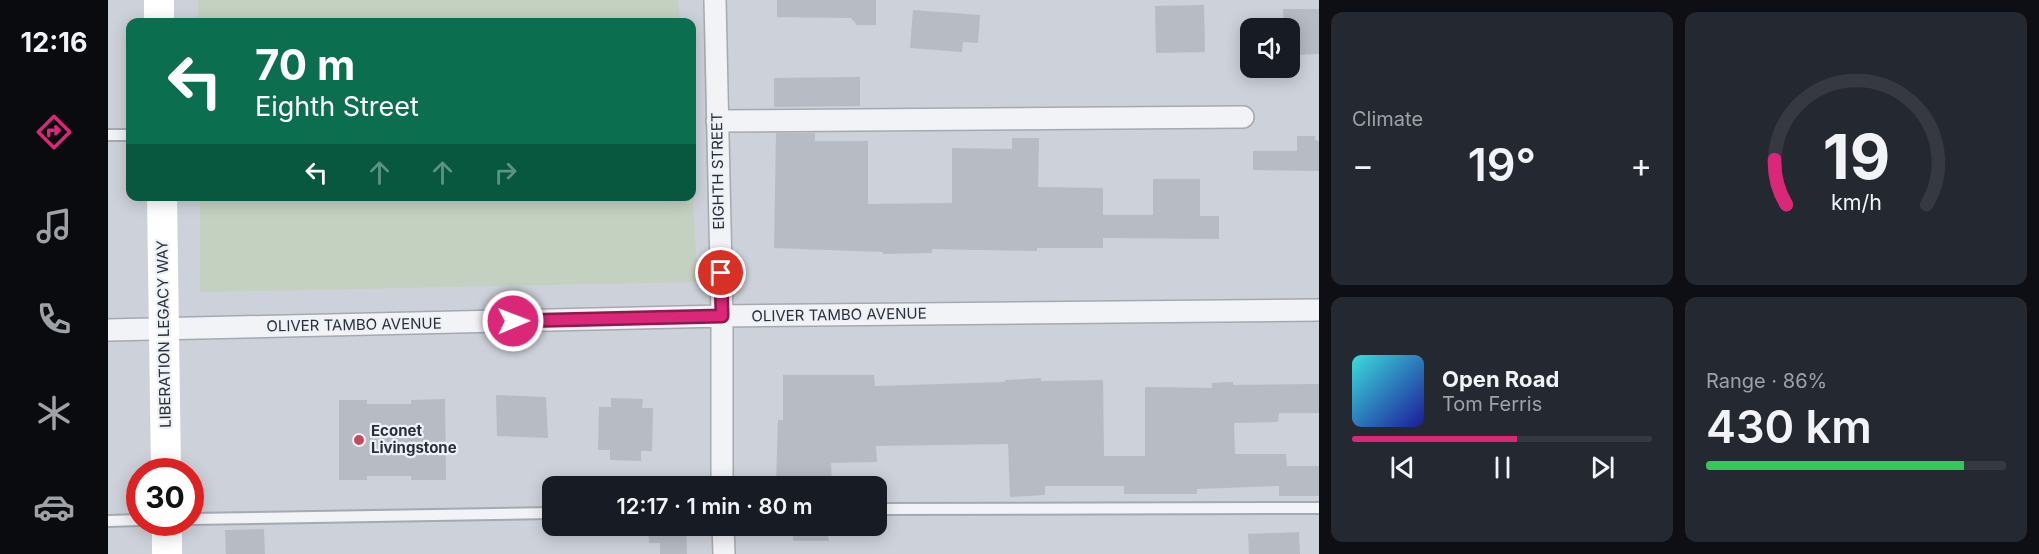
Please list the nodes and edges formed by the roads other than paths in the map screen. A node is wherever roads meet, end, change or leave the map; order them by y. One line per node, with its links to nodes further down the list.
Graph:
1 (159, 0): 3 (main road)
2 (715, 0): 5 (street, EIGHTH STREET)
3 (159, 18)
4 (1243, 117): 5 (street)
5 (717, 121): 10 (street, EIGHTH STREET)
6 (108, 135): 7 (lane)
7 (126, 135)
8 (162, 201): 12 (main road, LIBERATION LEGACY WAY)
9 (1319, 310): 10 (street, OLIVER TAMBO AVENUE)
10 (722, 316): 12 (street, OLIVER TAMBO AVENUE); 14 (street, EIGHTH STREET)
11 (108, 330): 12 (street, OLIVER TAMBO AVENUE)
12 (164, 330): 13 (main road, LIBERATION LEGACY WAY)
13 (166, 458)
14 (722, 476)
15 (1319, 507): 16 (lane)
16 (887, 509)
17 (542, 513): 18 (lane)
18 (204, 519)
19 (126, 520): 20 (lane)
20 (108, 521)
21 (167, 536): 23 (main road)
22 (723, 536): 24 (street)
23 (167, 554)
24 (724, 554)

